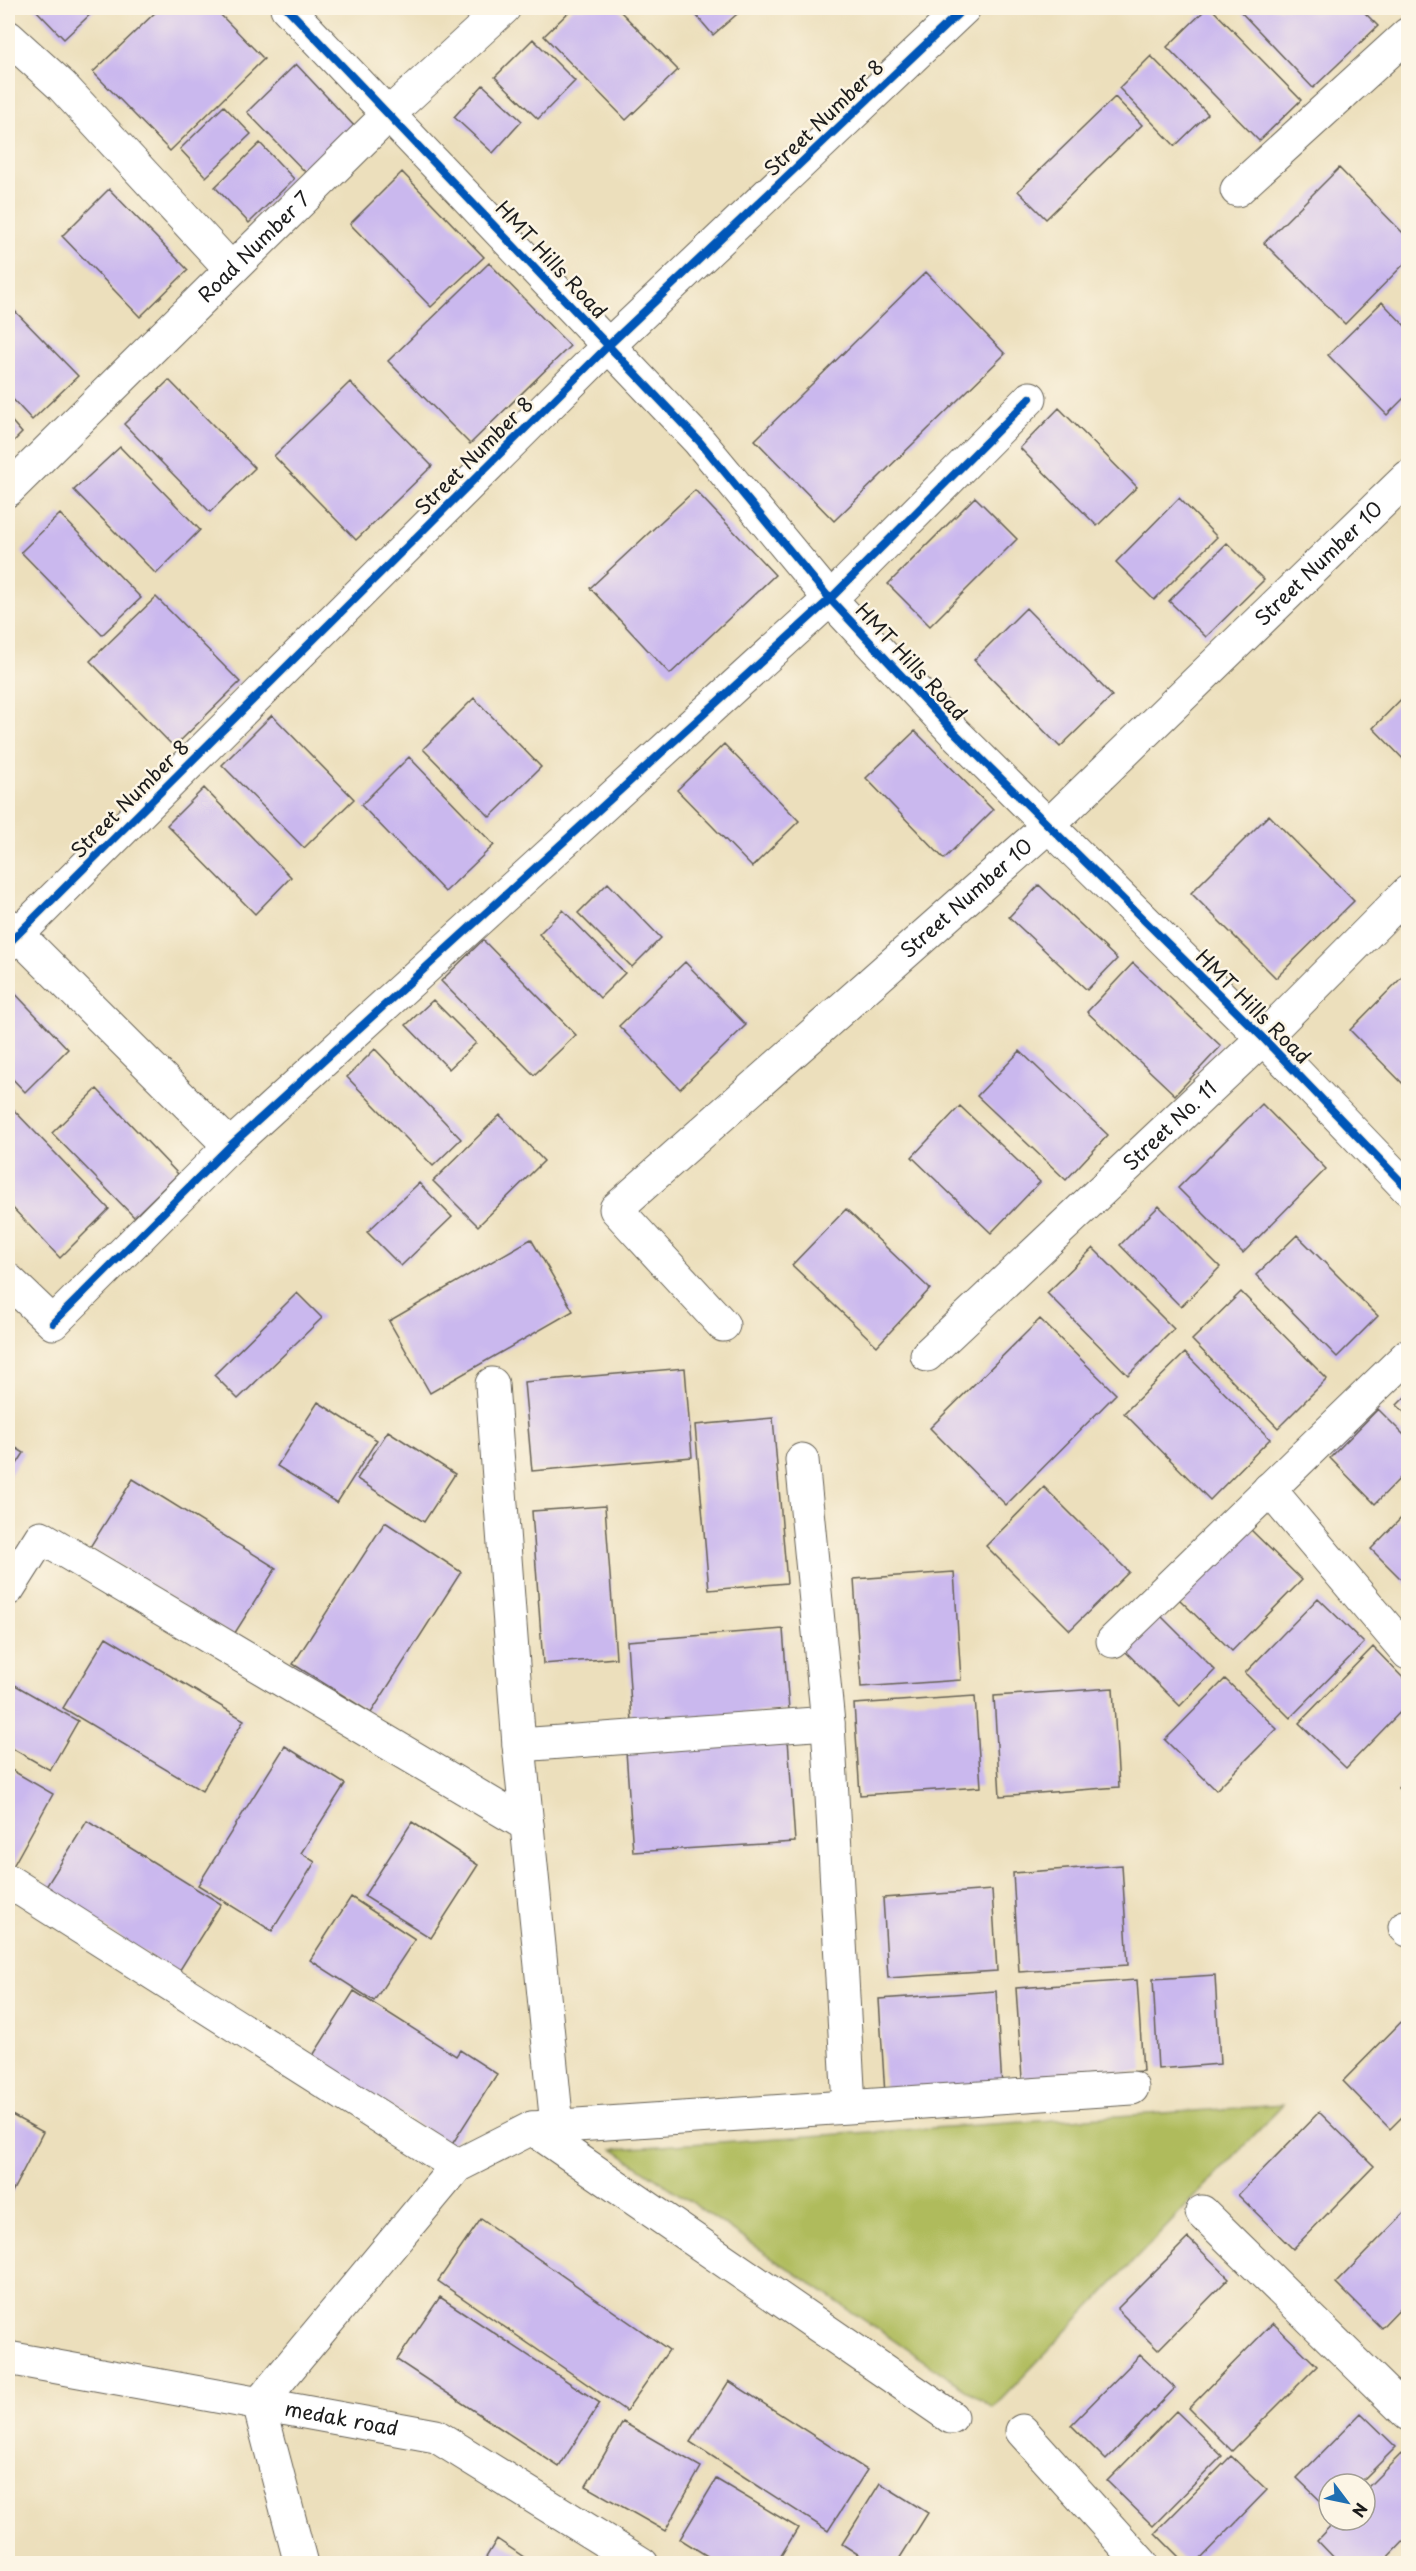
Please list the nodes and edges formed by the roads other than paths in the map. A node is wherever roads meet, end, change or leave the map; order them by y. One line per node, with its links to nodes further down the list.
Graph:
1 (287, 8): 6 (street, HMT Hills Road)
2 (504, 8): 6 (street, Road Number 7)
3 (964, 8): 9 (street, Street Number 8)
4 (1408, 34): 7 (street)
5 (8, 37): 8 (street)
6 (390, 113): 8 (street, Road Number 7); 9 (street, HMT Hills Road)
7 (1237, 190)
8 (231, 268): 12 (street, Road Number 7)
9 (609, 345): 13 (street, HMT Hills Road); 16 (street, Street Number 8)
10 (1030, 398): 13 (street)
11 (1408, 477): 14 (street, Street Number 10)
12 (8, 490)
13 (830, 599): 14 (street, HMT Hills Road); 18 (street)
14 (1047, 827): 17 (street, HMT Hills Road); 21 (street, Street Number 10)
15 (1408, 892): 17 (street, Street No. 11)
16 (10, 935): 18 (street)
17 (1263, 1038): 19 (street, HMT Hills Road); 22 (street, Street No. 11)
18 (230, 1146): 20 (street)
19 (1408, 1189)
20 (8, 1280)
21 (723, 1325)
22 (927, 1355)
23 (1408, 1355): 26 (street)
24 (492, 1384): 31 (street)
25 (802, 1460): 30 (street)
26 (1269, 1489): 28 (street); 29 (street)
27 (8, 1589): 32 (street)
28 (1113, 1641)
29 (1408, 1653)
30 (828, 1723): 31 (street); 35 (street)
31 (519, 1745): 32 (street)
32 (527, 1825): 36 (street)
33 (8, 1881): 37 (street)
34 (1132, 2088): 35 (street)
35 (849, 2106): 36 (street)
36 (545, 2127): 37 (street); 42 (street)
37 (457, 2166): 40 (street)
38 (1202, 2212): 41 (street)
39 (8, 2358): 40 (street, medak road)
40 (259, 2403): 44 (street); 45 (street, medak road)
41 (1408, 2414)
42 (951, 2417)
43 (1022, 2431): 46 (street)
44 (301, 2564)
45 (642, 2564)
46 (1142, 2564)

